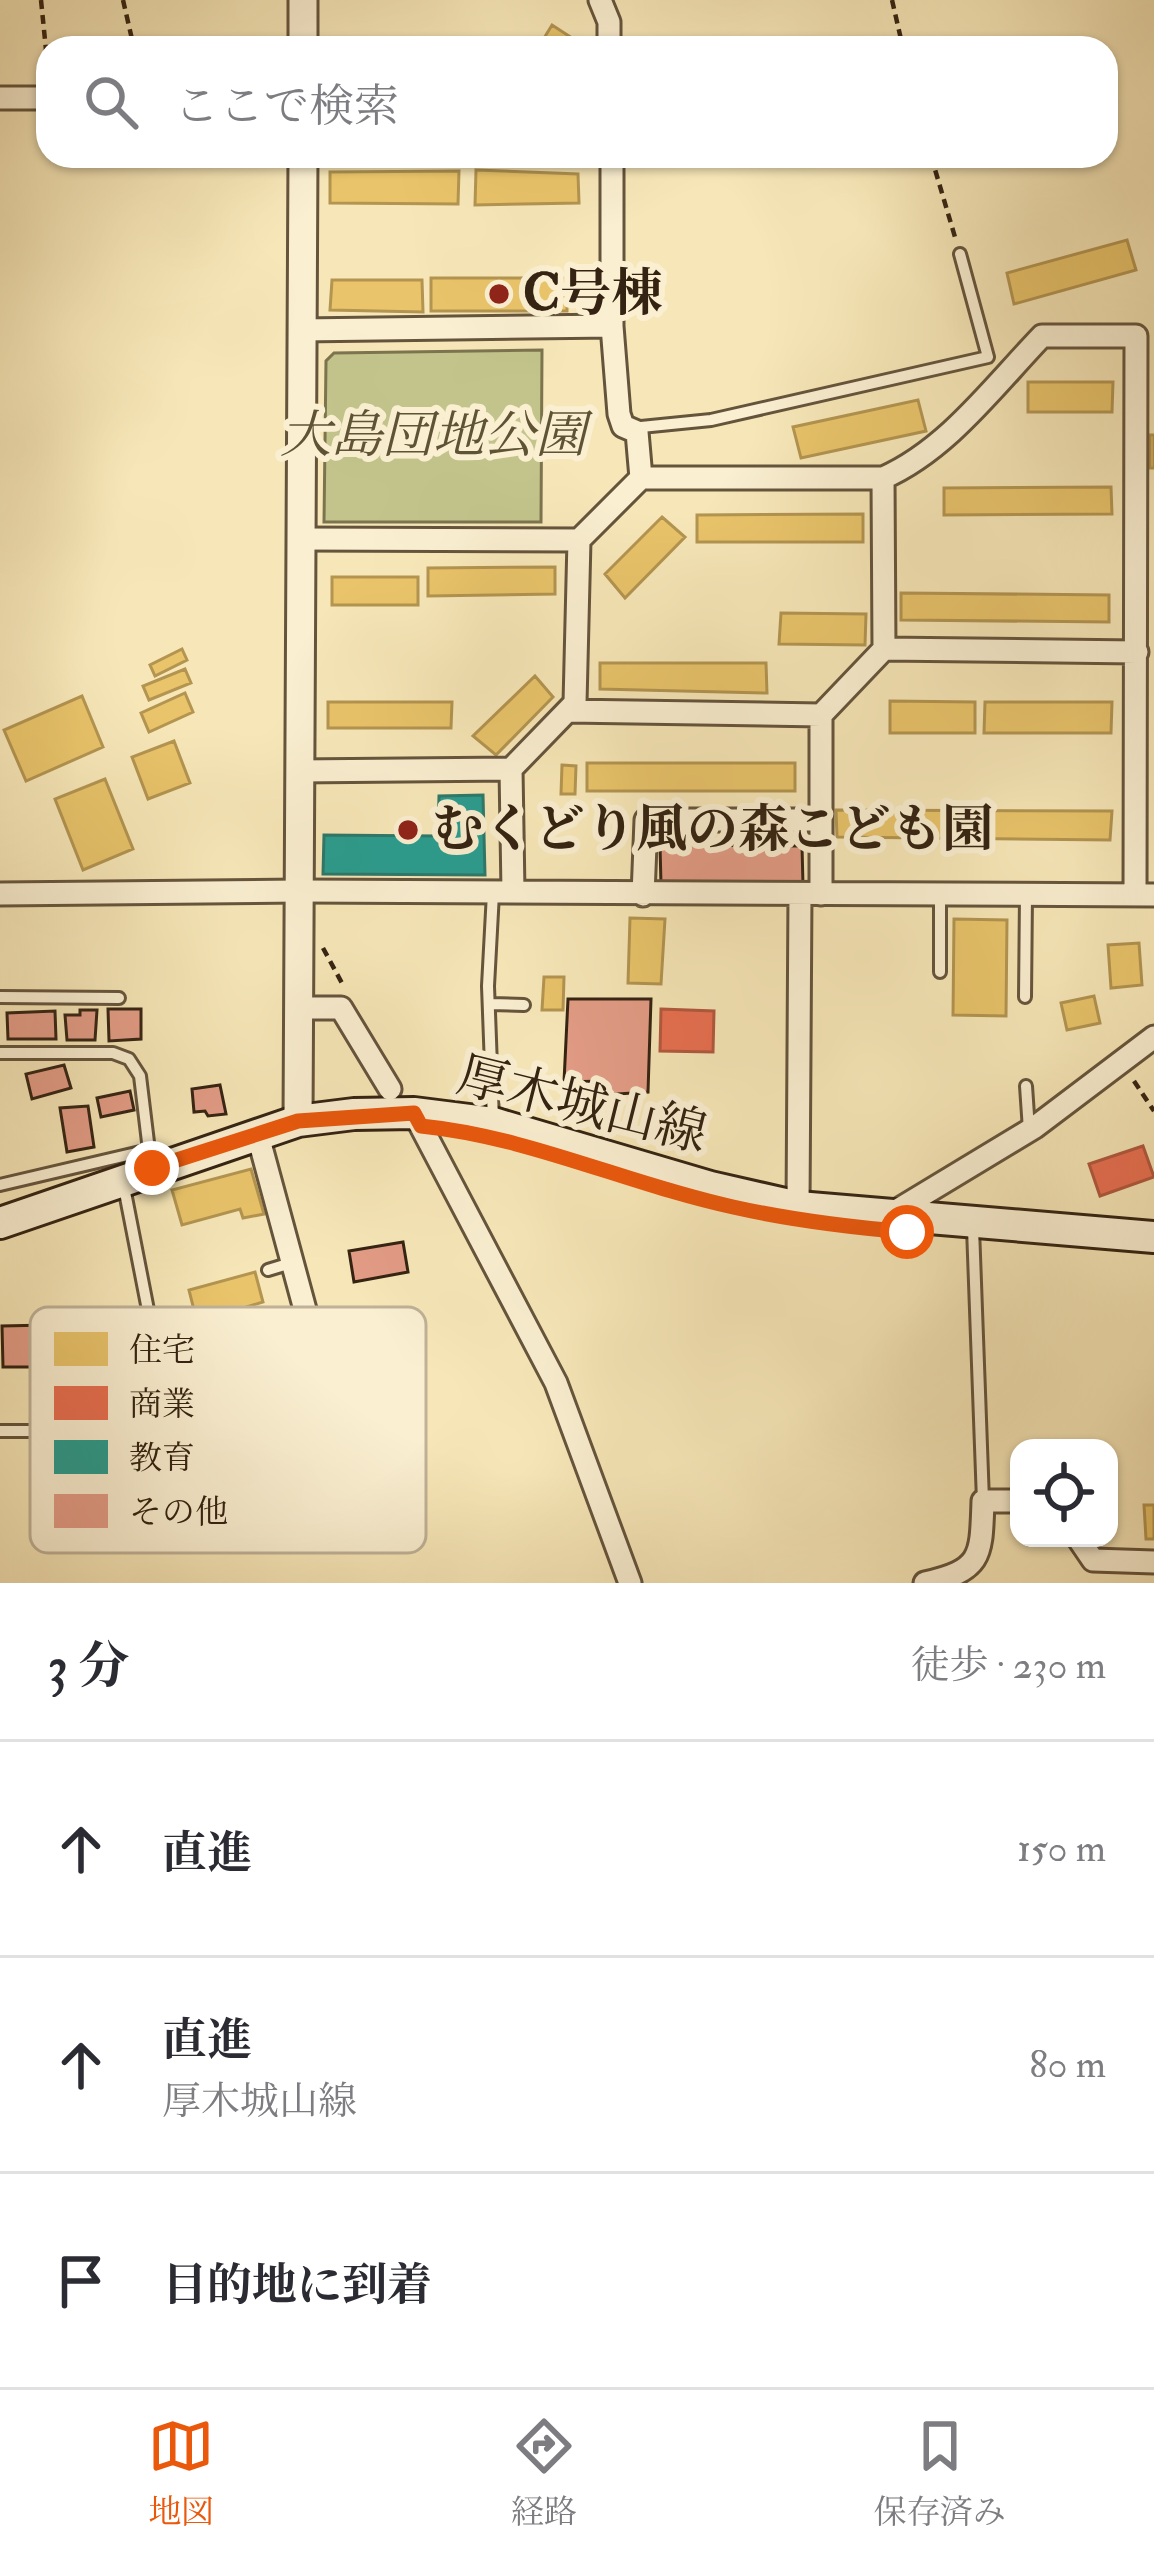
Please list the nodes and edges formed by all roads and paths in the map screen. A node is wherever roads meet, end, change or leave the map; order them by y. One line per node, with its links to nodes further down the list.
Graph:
1 (41, 0): 6 (path)
2 (122, 0): 7 (path)
3 (303, 0): 8 (street)
4 (600, 0): 9 (street)
5 (892, 0): 10 (path)
6 (45, 36)
7 (131, 36)
8 (303, 36)
9 (609, 36)
10 (900, 36)
11 (0, 98): 12 (street)
12 (36, 98)
13 (302, 168): 18 (street)
14 (611, 168): 17 (street)
15 (935, 168): 16 (path)
16 (960, 254): 21 (lane)
17 (612, 326): 18 (street); 21 (street)
18 (301, 330): 24 (street)
19 (1145, 336): 20 (street); 23 (street)
20 (1145, 416): 26 (street)
21 (638, 432): 22 (street)
22 (641, 478): 23 (street); 25 (street)
23 (883, 478): 27 (street)
24 (300, 539): 25 (street); 32 (street)
25 (578, 540): 29 (street)
26 (1145, 615): 28 (street)
27 (884, 649): 28 (street); 30 (street)
28 (1137, 652): 38 (street)
29 (568, 711): 30 (street); 31 (street)
30 (821, 715): 33 (street)
31 (511, 769): 32 (street); 35 (street)
32 (298, 772): 34 (street)
33 (820, 820): 37 (street); 39 (street)
34 (299, 891): 35 (street); 36 (street); 48 (street)
35 (503, 892): 39 (street); 46 (lane)
36 (0, 894)
37 (810, 894): 39 (street); 40 (street); 62 (street)
38 (1144, 894): 41 (street)
39 (644, 895)
40 (940, 895): 41 (street); 42 (lane)
41 (1026, 896): 44 (lane)
42 (940, 972)
43 (0, 997): 45 (lane)
44 (1025, 997)
45 (119, 998)
46 (490, 1004): 47 (lane); 57 (lane)
47 (524, 1005)
48 (299, 1008): 53 (street); 56 (street)
49 (1154, 1037): 51 (street)
50 (0, 1053): 60 (lane)
51 (1121, 1062): 54 (path); 58 (street)
52 (1025, 1086): 58 (lane)
53 (390, 1089)
54 (1154, 1111)
55 (414, 1113): 56 (main road, 厚木城山線); 57 (main road, 厚木城山線); 75 (street)
56 (298, 1121): 59 (main road, 厚木城山線)
57 (494, 1123): 62 (main road, 厚木城山線)
58 (1029, 1130): 63 (street)
59 (257, 1132): 60 (main road, 厚木城山線); 67 (street)
60 (141, 1166): 61 (lane); 64 (main road, 厚木城山線); 69 (lane)
61 (0, 1185)
62 (798, 1207): 63 (main road, 厚木城山線)
63 (887, 1216): 65 (main road, 厚木城山線)
64 (0, 1223)
65 (973, 1224): 66 (main road, 厚木城山線); 71 (lane)
66 (1154, 1237)
67 (291, 1263): 68 (lane); 70 (street)
68 (268, 1270)
69 (149, 1307)
70 (303, 1307)
71 (983, 1501): 72 (street); 76 (street)
72 (1010, 1501)
73 (1084, 1547): 74 (street)
74 (1154, 1562)
75 (630, 1583)
76 (925, 1583)

